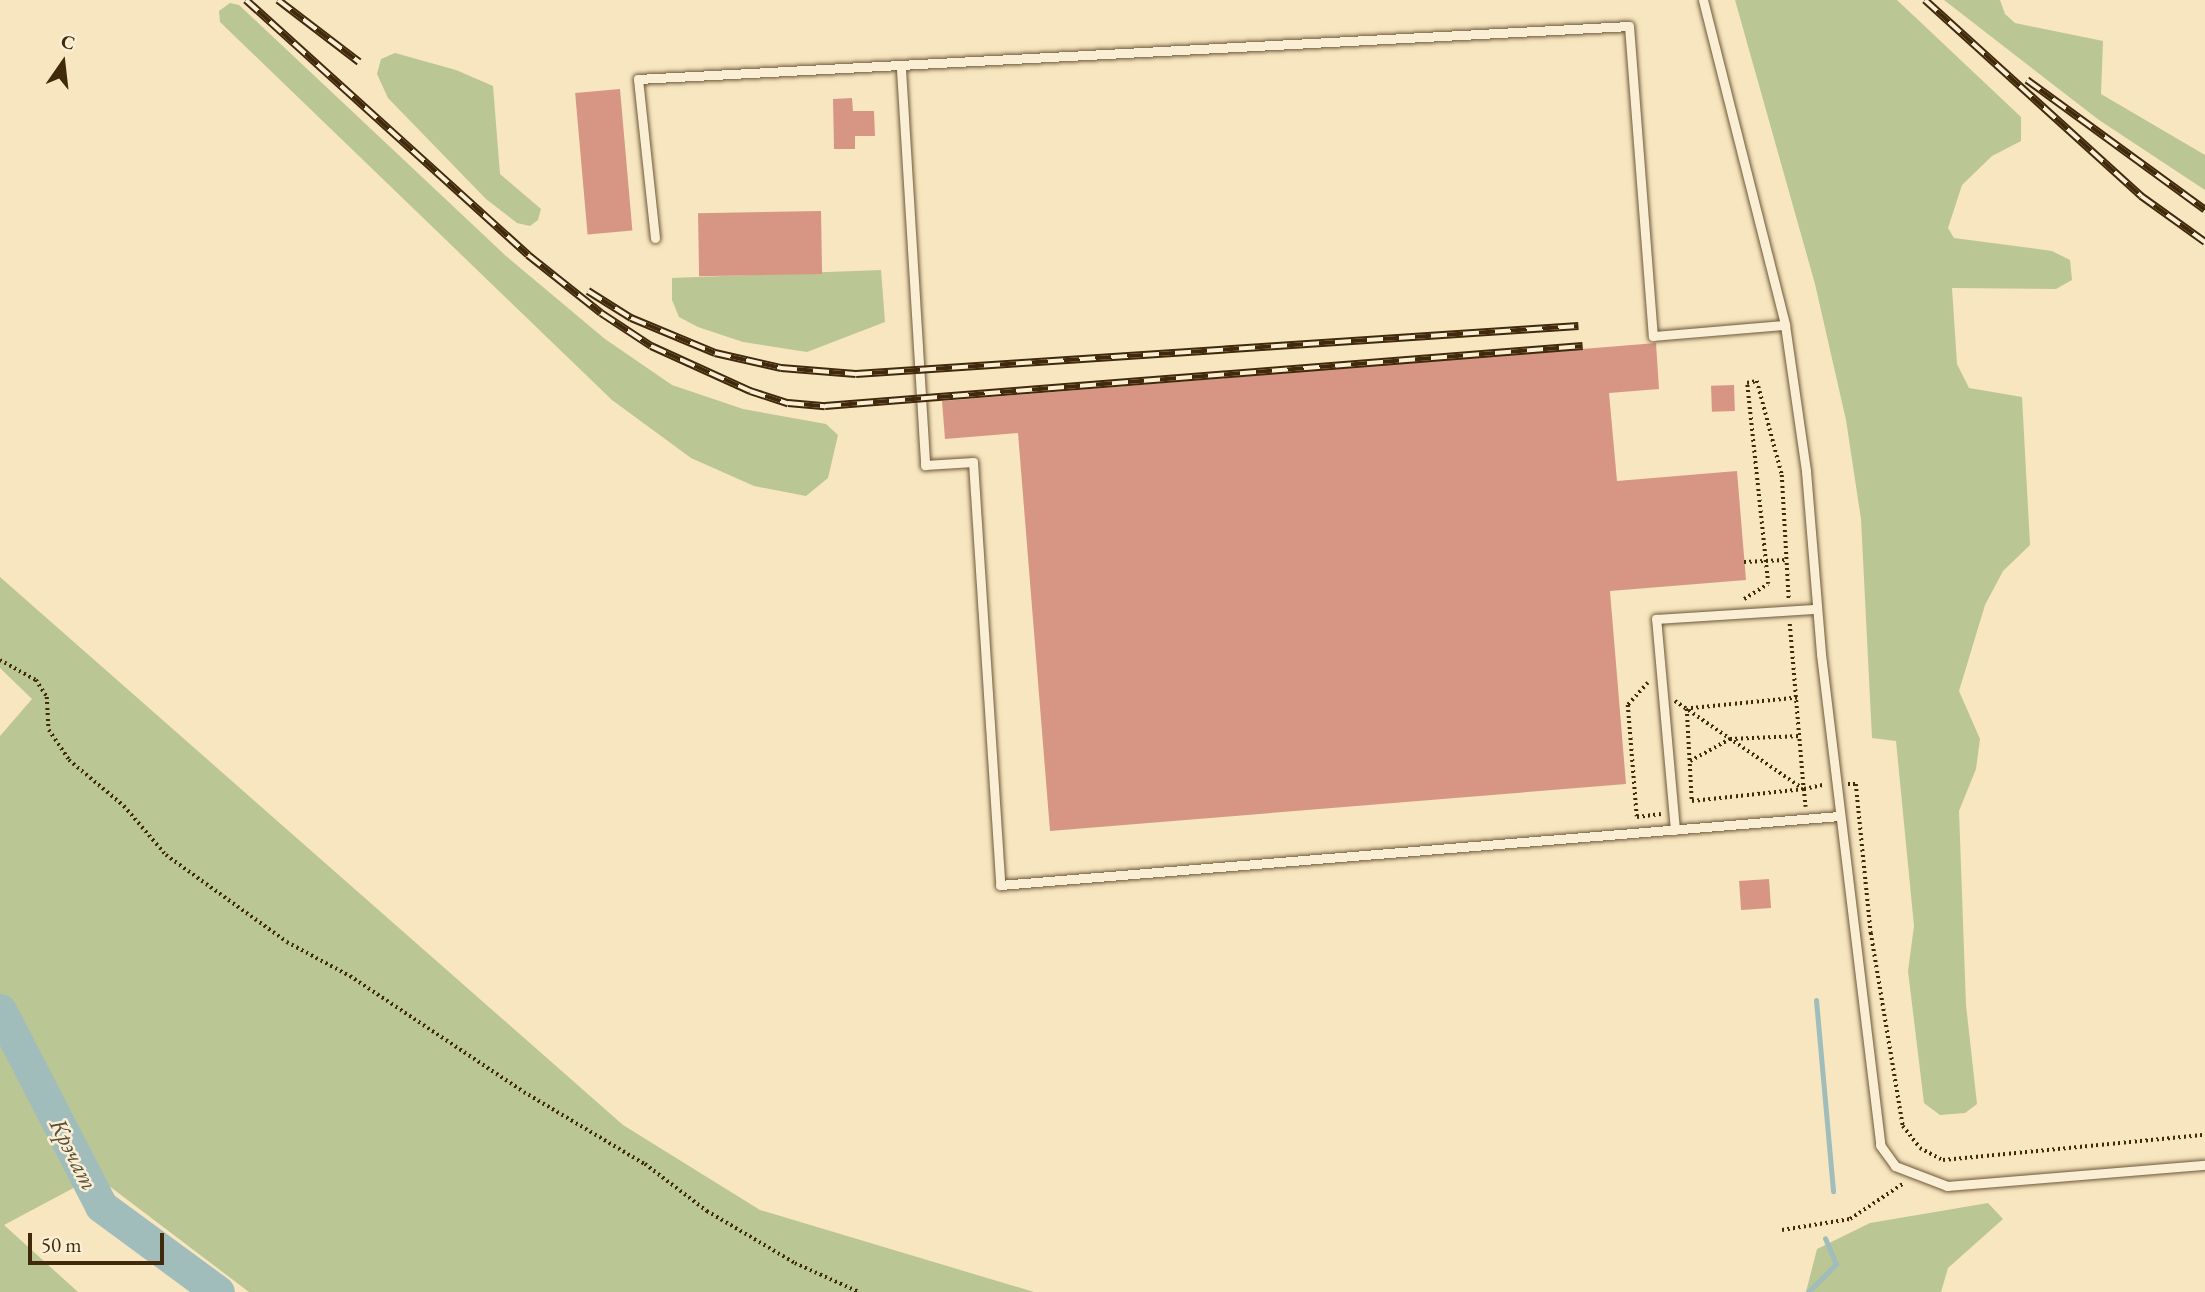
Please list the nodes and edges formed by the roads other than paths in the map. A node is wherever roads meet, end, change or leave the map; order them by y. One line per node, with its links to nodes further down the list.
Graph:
1 (1703, 0): 4 (lane)
2 (901, 69): 3 (lane); 4 (lane); 7 (lane)
3 (655, 238)
4 (1785, 325): 5 (lane)
5 (1817, 609): 6 (lane); 7 (lane)
6 (1840, 816): 7 (lane); 8 (lane)
7 (1675, 830)
8 (2205, 1165)

